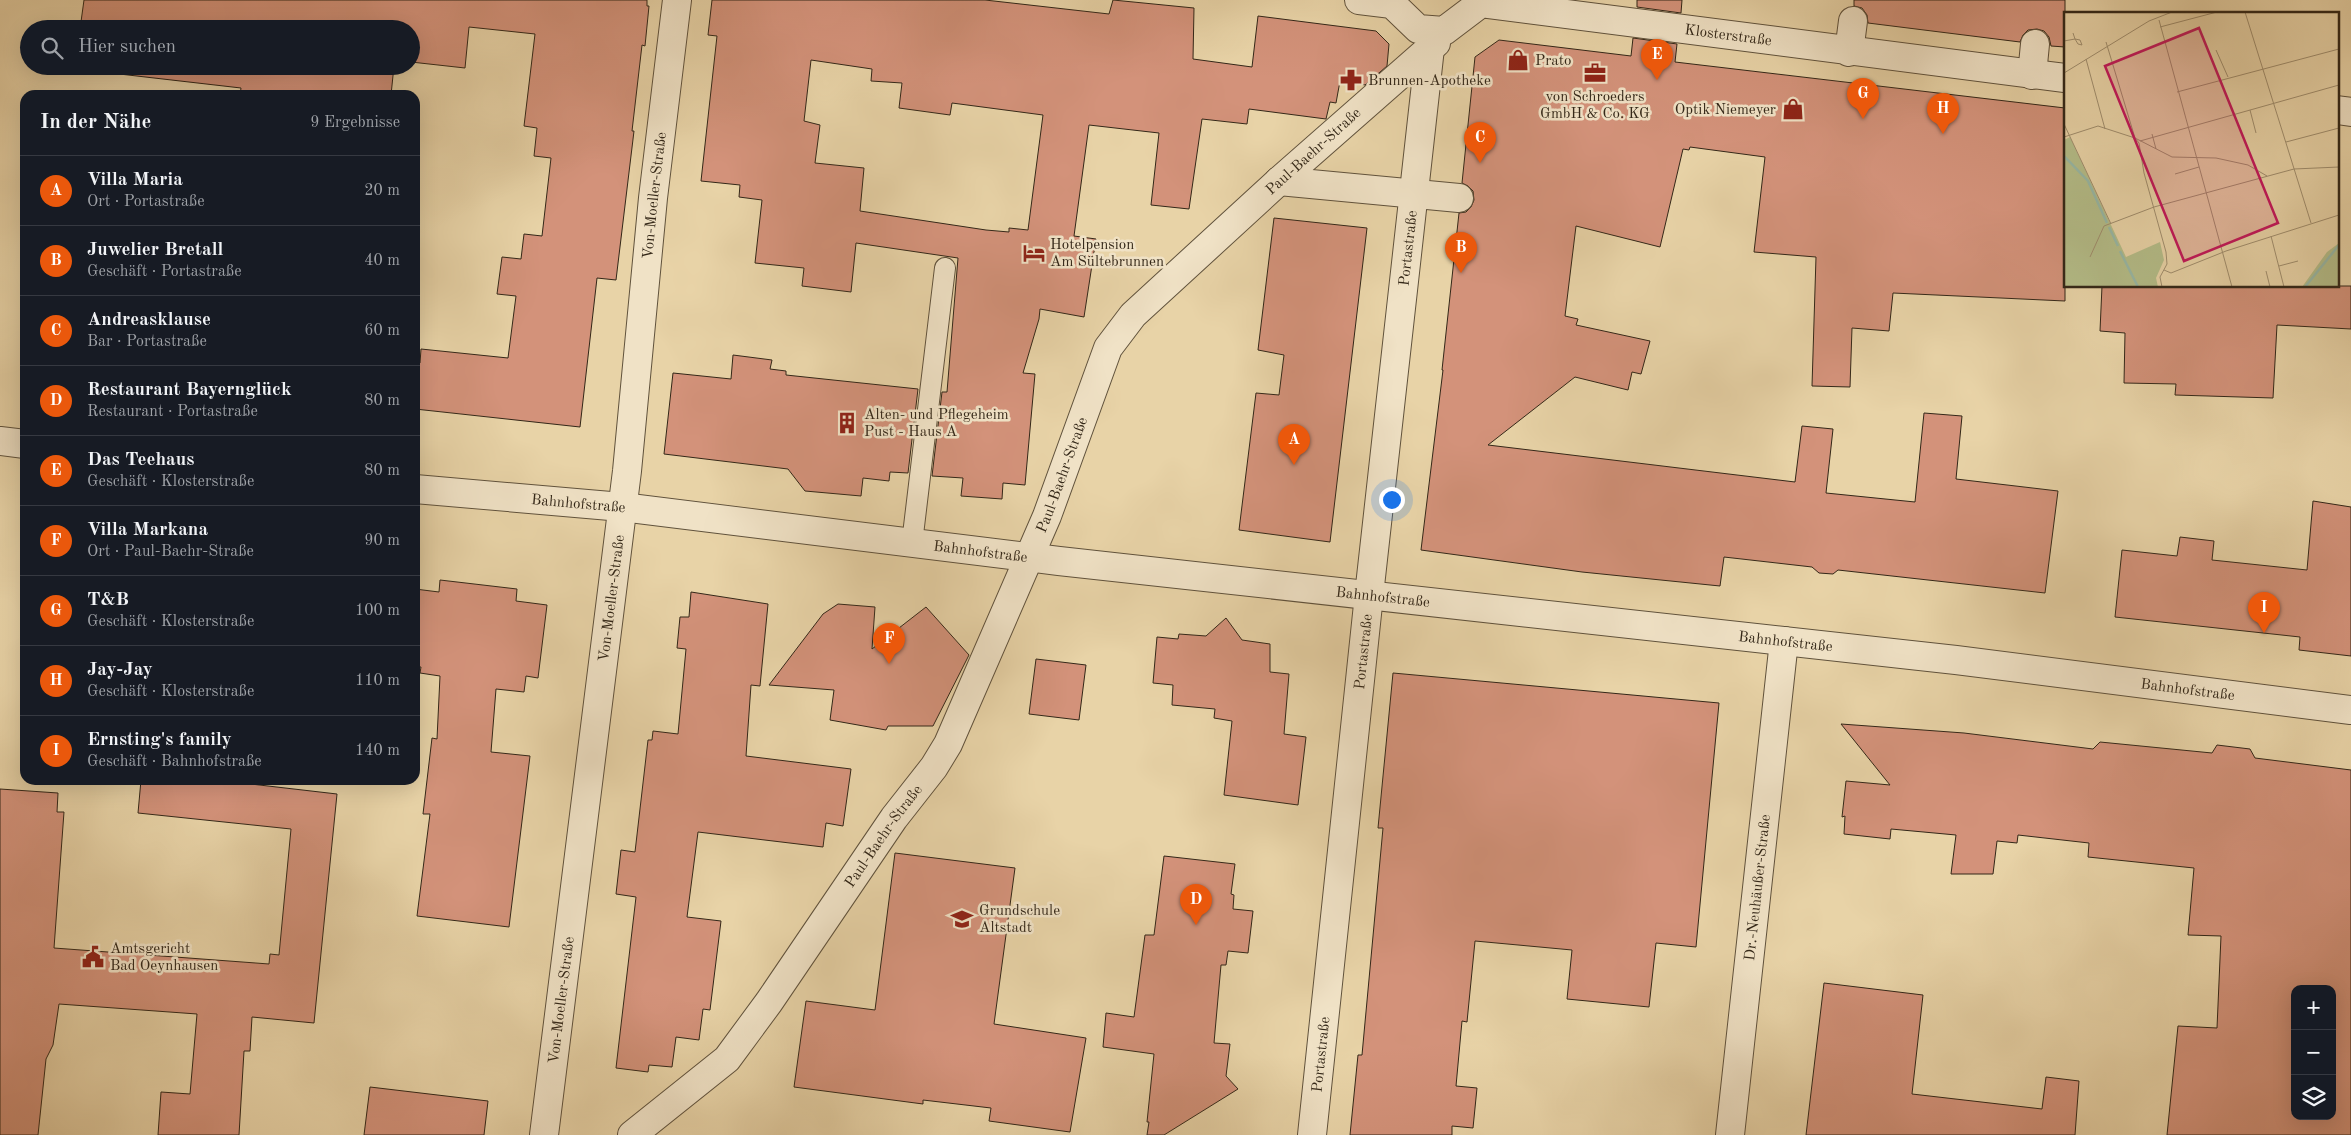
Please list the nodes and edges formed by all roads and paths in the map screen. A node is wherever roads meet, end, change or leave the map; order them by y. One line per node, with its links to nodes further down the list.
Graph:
1 (677, 0): 19 (street, Von-Moeller-Straße)
2 (1359, 0): 3 (street)
3 (1482, 2): 6 (street, Paul-Baehr-Straße); 7 (street, Klosterstraße)
4 (1853, 21): 7 (street)
5 (2035, 44): 8 (street)
6 (1430, 48): 12 (street, Paul-Baehr-Straße); 13 (street, Portastraße)
7 (1849, 52): 8 (street, Klosterstraße)
8 (2032, 74): 9 (street, Klosterstraße)
9 (2064, 78)
10 (2338, 110): 11 (street)
11 (2351, 112)
12 (1279, 181): 13 (street); 21 (street, Paul-Baehr-Straße)
13 (1413, 193): 14 (street); 22 (street, Portastraße)
14 (1459, 198)
15 (945, 268): 20 (lane)
16 (0, 442): 17 (street)
17 (20, 444)
18 (420, 489): 19 (street, Bahnhofstraße)
19 (622, 508): 20 (street, Bahnhofstraße); 25 (street, Von-Moeller-Straße)
20 (912, 543): 21 (street, Bahnhofstraße)
21 (1030, 557): 22 (street, Bahnhofstraße); 26 (street, Paul-Baehr-Straße)
22 (1369, 595): 23 (street, Bahnhofstraße); 27 (street, Portastraße)
23 (1784, 641): 24 (street, Bahnhofstraße); 28 (street, Dr.-Neuhäußer-Straße)
24 (2351, 710)
25 (544, 1135)
26 (632, 1135)
27 (1312, 1135)
28 (1730, 1135)

